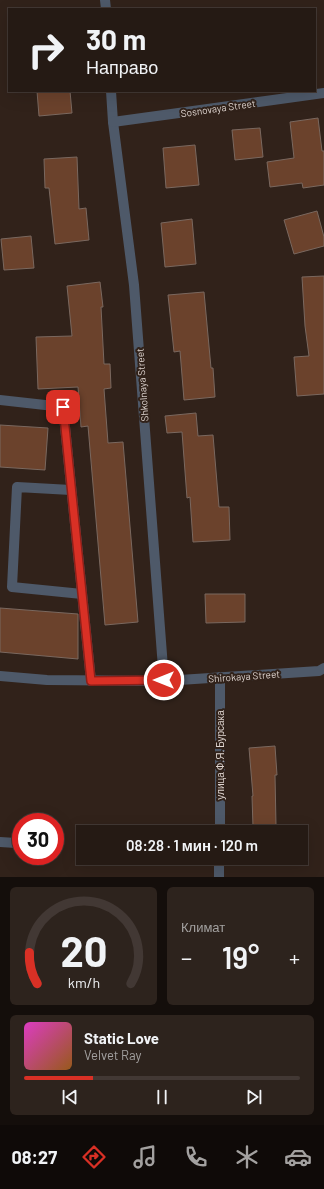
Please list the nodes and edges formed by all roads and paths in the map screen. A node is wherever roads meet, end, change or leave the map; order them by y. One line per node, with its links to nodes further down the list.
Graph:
1 (111, 92): 3 (street, Shkolnaya Street)
2 (324, 93): 3 (street, Sosnovaya Street)
3 (113, 122): 10 (street, Shkolnaya Street)
4 (0, 400): 5 (street)
5 (71, 490): 6 (street); 6 (street)
6 (82, 594): 11 (street)
7 (324, 668): 9 (street, Shirokaya Street)
8 (0, 676): 11 (street, Shirokaya Street)
9 (220, 677): 10 (street, Shirokaya Street); 12 (street, улица Ф.Я. Бурсака)
10 (164, 680): 11 (street, Shirokaya Street)
11 (91, 681)
12 (220, 825)
13 (0, 842): 14 (street)
14 (12, 843)
15 (220, 865): 16 (street)
16 (219, 877)

